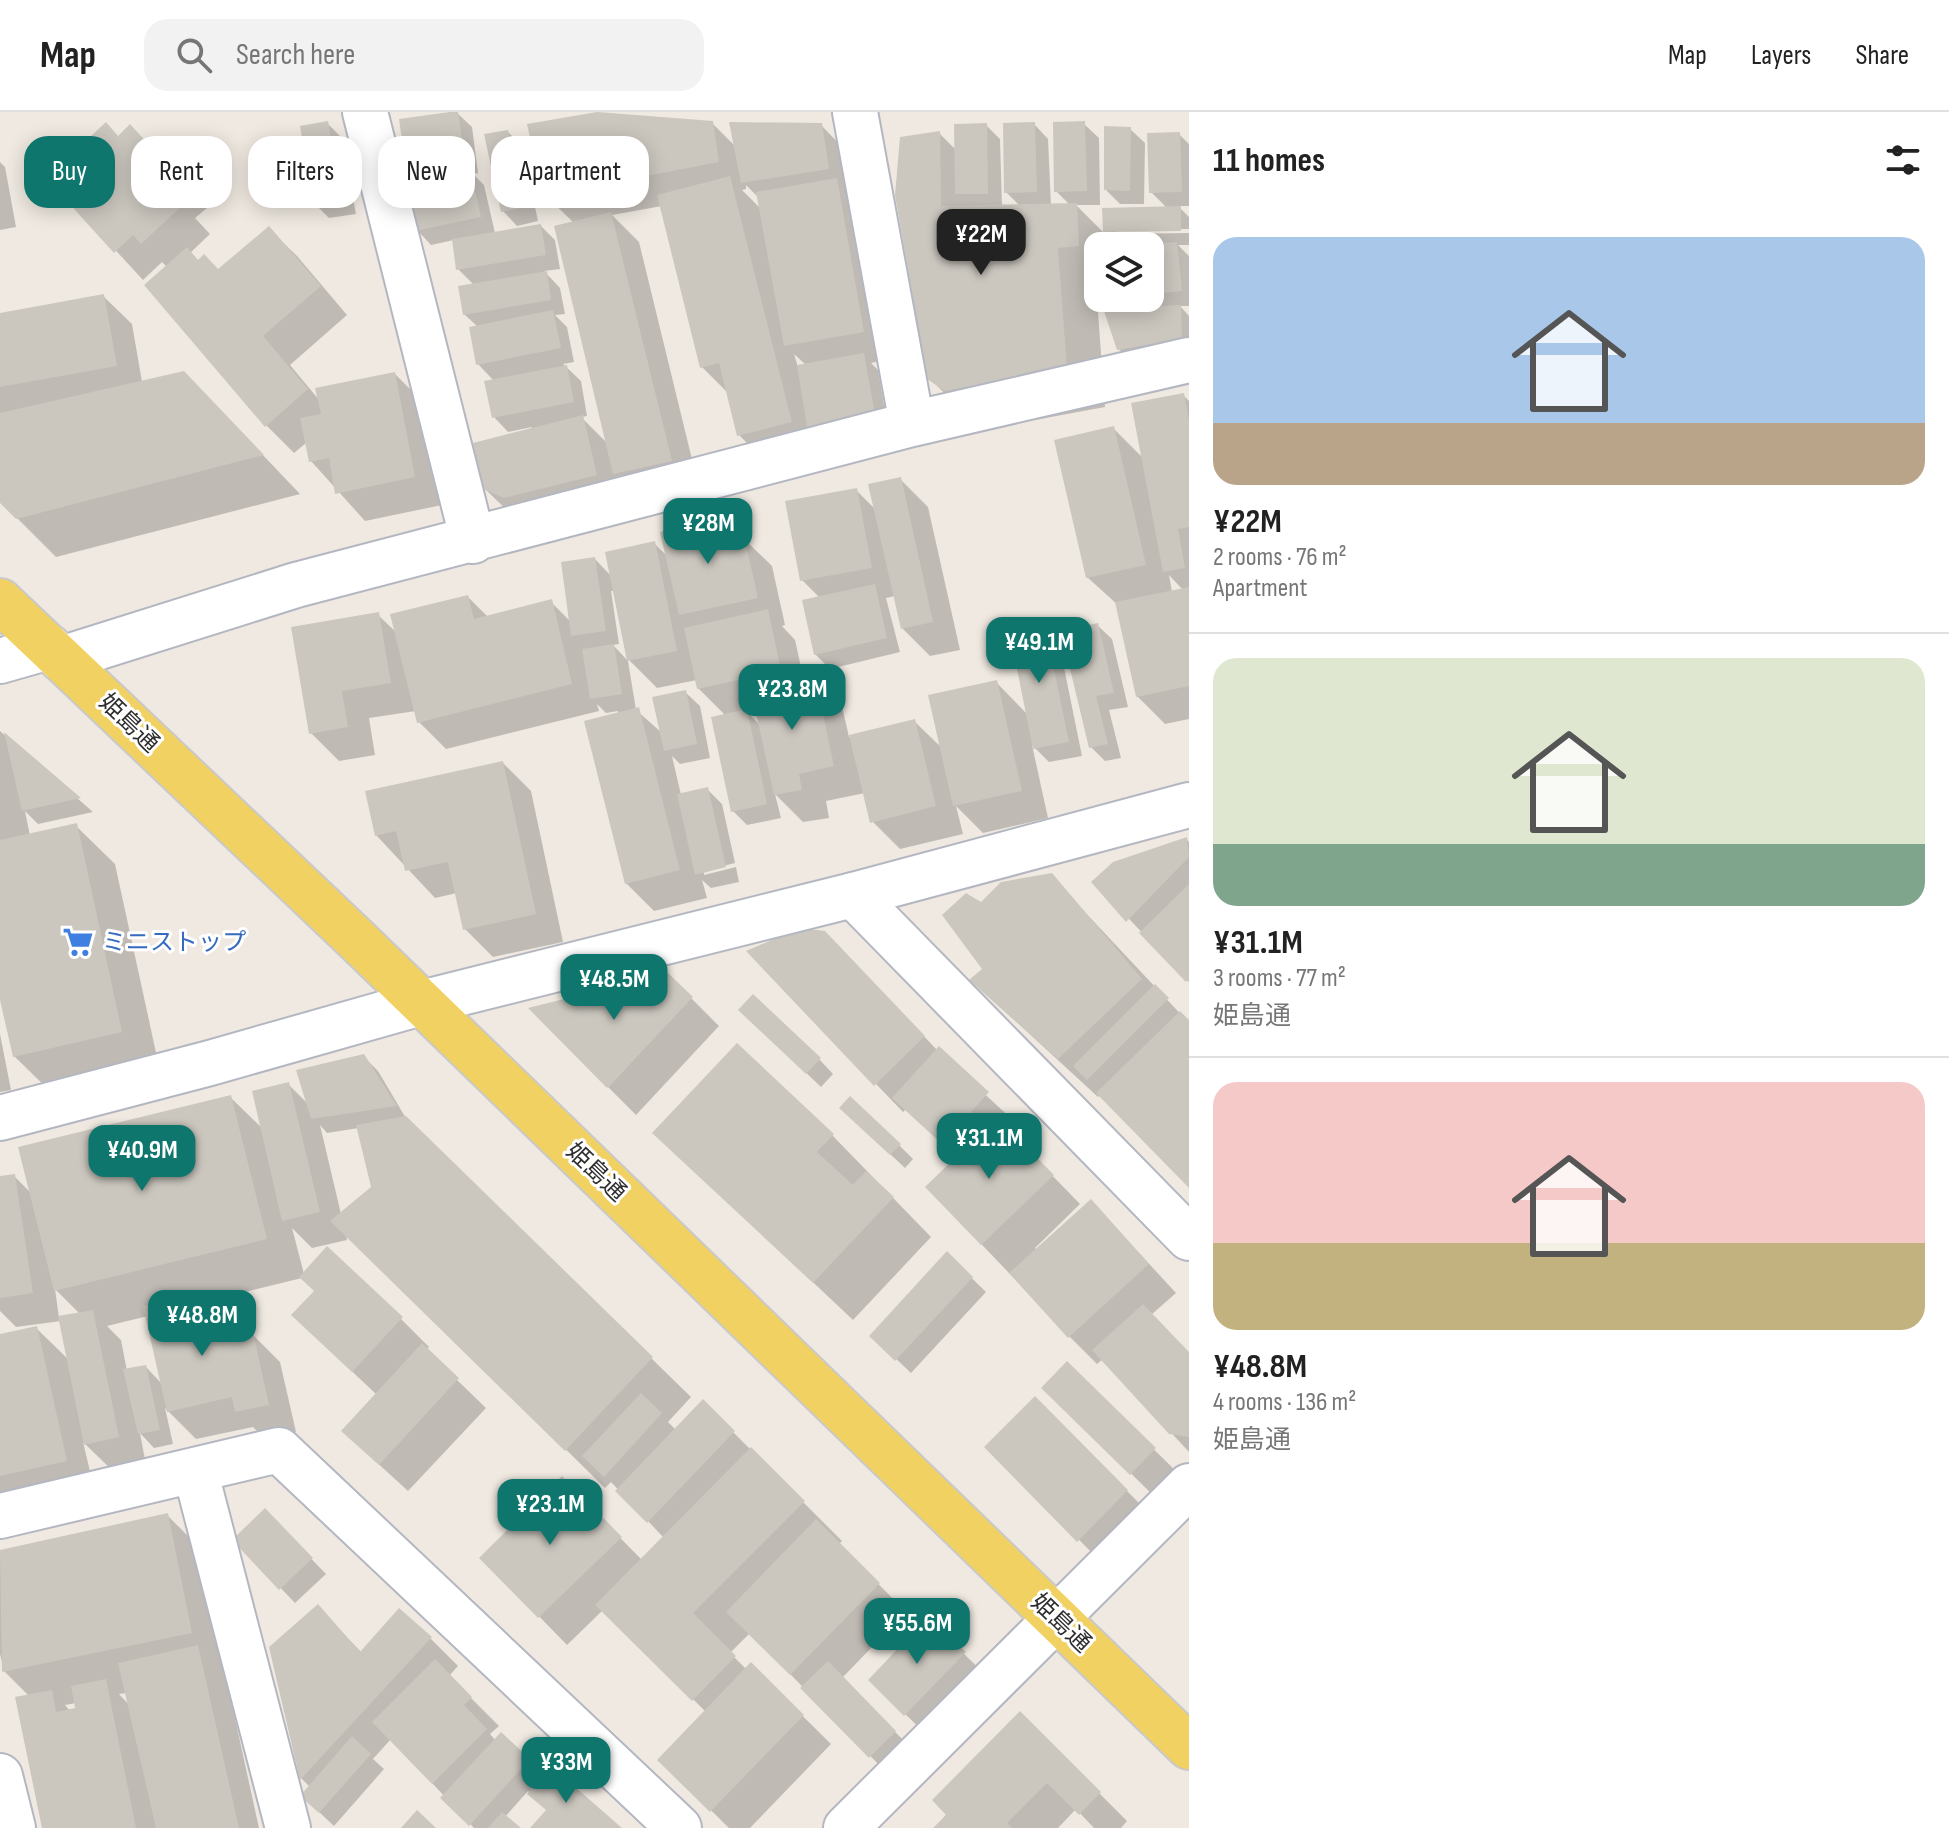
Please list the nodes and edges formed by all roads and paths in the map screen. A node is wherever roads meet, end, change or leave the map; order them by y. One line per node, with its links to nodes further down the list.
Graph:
1 (365, 112): 5 (street)
2 (855, 112): 4 (street)
3 (1189, 360): 4 (street)
4 (912, 424): 5 (street)
5 (473, 541): 7 (street)
6 (0, 601): 7 (main road, 姫島通)
7 (55, 653): 8 (street); 11 (main road, 姫島通)
8 (0, 661)
9 (1189, 805): 10 (street)
10 (853, 895): 11 (street); 13 (street)
11 (421, 1003): 12 (street); 17 (main road, 姫島通)
12 (0, 1118)
13 (1189, 1238)
14 (195, 1470): 16 (street); 21 (street); 22 (street)
15 (1189, 1486): 17 (street)
16 (0, 1516)
17 (1058, 1620): 18 (main road, 姫島通); 23 (street)
18 (1189, 1747)
19 (0, 1776): 20 (street)
20 (13, 1828)
21 (288, 1828)
22 (679, 1828)
23 (846, 1828)

